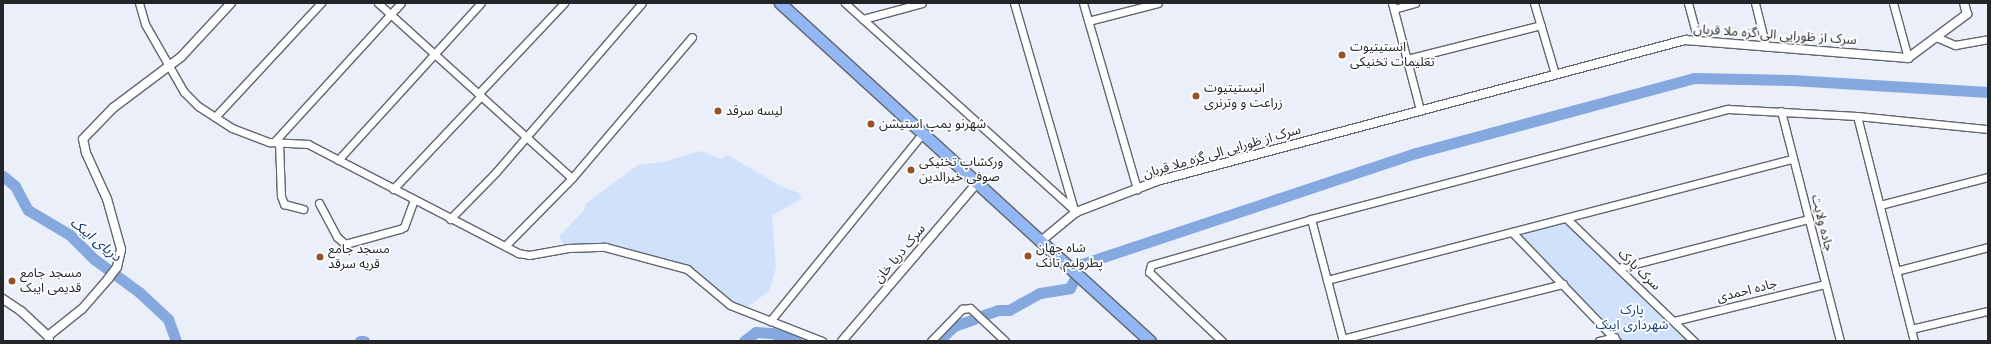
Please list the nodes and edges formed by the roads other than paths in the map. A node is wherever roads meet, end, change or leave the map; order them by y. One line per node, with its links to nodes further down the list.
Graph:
1 (139, 3): 34 (street)
2 (232, 3): 34 (street)
3 (321, 3): 40 (street)
4 (378, 3): 22 (street)
5 (401, 3): 22 (street)
6 (481, 3): 31 (street)
7 (564, 3): 36 (street)
8 (642, 3): 43 (street)
9 (780, 3): 42 (highway)
10 (845, 3): 23 (street)
11 (922, 3): 23 (street)
12 (1014, 3): 56 (street)
13 (1082, 3): 24 (street)
14 (1158, 3): 24 (street)
15 (1415, 3): 21 (street)
16 (1534, 3): 25 (street)
17 (1688, 3): 29 (street)
18 (1755, 3): 30 (street)
19 (1893, 3): 32 (street)
20 (1964, 3): 27 (street)
21 (1393, 6): 33 (street)
22 (391, 14): 31 (street); 44 (street)
23 (863, 19): 56 (street)
24 (1088, 21): 51 (street)
25 (1541, 26): 33 (street); 35 (street)
26 (692, 37): 48 (street)
27 (1936, 37): 28 (street); 32 (street)
28 (1988, 39)
29 (1698, 41): 30 (street, سرک از ظورایی الی گزه ملا قربان); 35 (street, سرک از ظورایی الی گزه ملا قربان)
30 (1766, 47): 32 (street, سرک از ظورایی الی گزه ملا قربان)
31 (435, 54): 36 (street); 46 (street)
32 (1908, 58)
33 (1407, 59): 37 (street)
34 (168, 68): 40 (street); 75 (street)
35 (1555, 74): 37 (street, سرک از ظورایی الی گزه ملا قربان)
36 (480, 95): 43 (street); 50 (street)
37 (1420, 110): 51 (street, سرک از ظورایی الی گزه ملا قربان)
38 (1781, 111): 39 (street); 45 (street, جاده ولایت); 59 (street)
39 (1857, 116): 41 (street); 54 (street)
40 (215, 118): 44 (street)
41 (1988, 129)
42 (923, 133): 49 (highway); 72 (street)
43 (525, 135): 48 (street); 58 (street)
44 (276, 142): 46 (street); 55 (street)
45 (1793, 159): 57 (street); 60 (street, جاده ولایت)
46 (338, 160): 50 (street)
47 (1988, 177): 54 (street)
48 (572, 178): 63 (street)
49 (977, 183): 62 (highway); 79 (street, سرک دریا خان)
50 (393, 189): 52 (street)
51 (1137, 189): 56 (street, سرک از ظورایی الی گزه ملا قربان)
52 (414, 200): 53 (street); 58 (street)
53 (319, 203)
54 (1880, 206): 66 (street)
55 (302, 208)
56 (1075, 212): 62 (street, سرک از ظورایی الی گزه ملا قربان)
57 (1566, 218): 61 (street); 65 (street, سرک پارک)
58 (450, 219): 63 (street)
59 (1311, 219): 67 (street); 83 (street)
60 (1809, 219): 65 (street); 69 (street, جاده ولایت)
61 (1512, 232): 67 (street); 68 (street)
62 (1041, 241): 82 (highway)
63 (505, 246): 72 (street)
64 (1988, 247): 66 (street)
65 (1619, 268): 73 (street, سرک پارک)
66 (1896, 271): 74 (street)
67 (1327, 280): 77 (street)
68 (1563, 284): 76 (street); 77 (street)
69 (1825, 284): 73 (street, جاده احمدی); 86 (street, جاده ولایت)
70 (3, 299): 75 (street)
71 (1988, 311): 74 (street)
72 (770, 322): 78 (street)
73 (1674, 322): 85 (street, سرک پارک)
74 (1911, 329): 87 (street)
75 (48, 339)
76 (1616, 339): 84 (street)
77 (1342, 340)
78 (822, 341)
79 (842, 341)
80 (931, 341): 81 (street)
81 (1005, 341)
82 (1150, 341)
83 (1222, 341)
84 (1599, 341)
85 (1694, 341)
86 (1840, 341)
87 (1914, 341)

